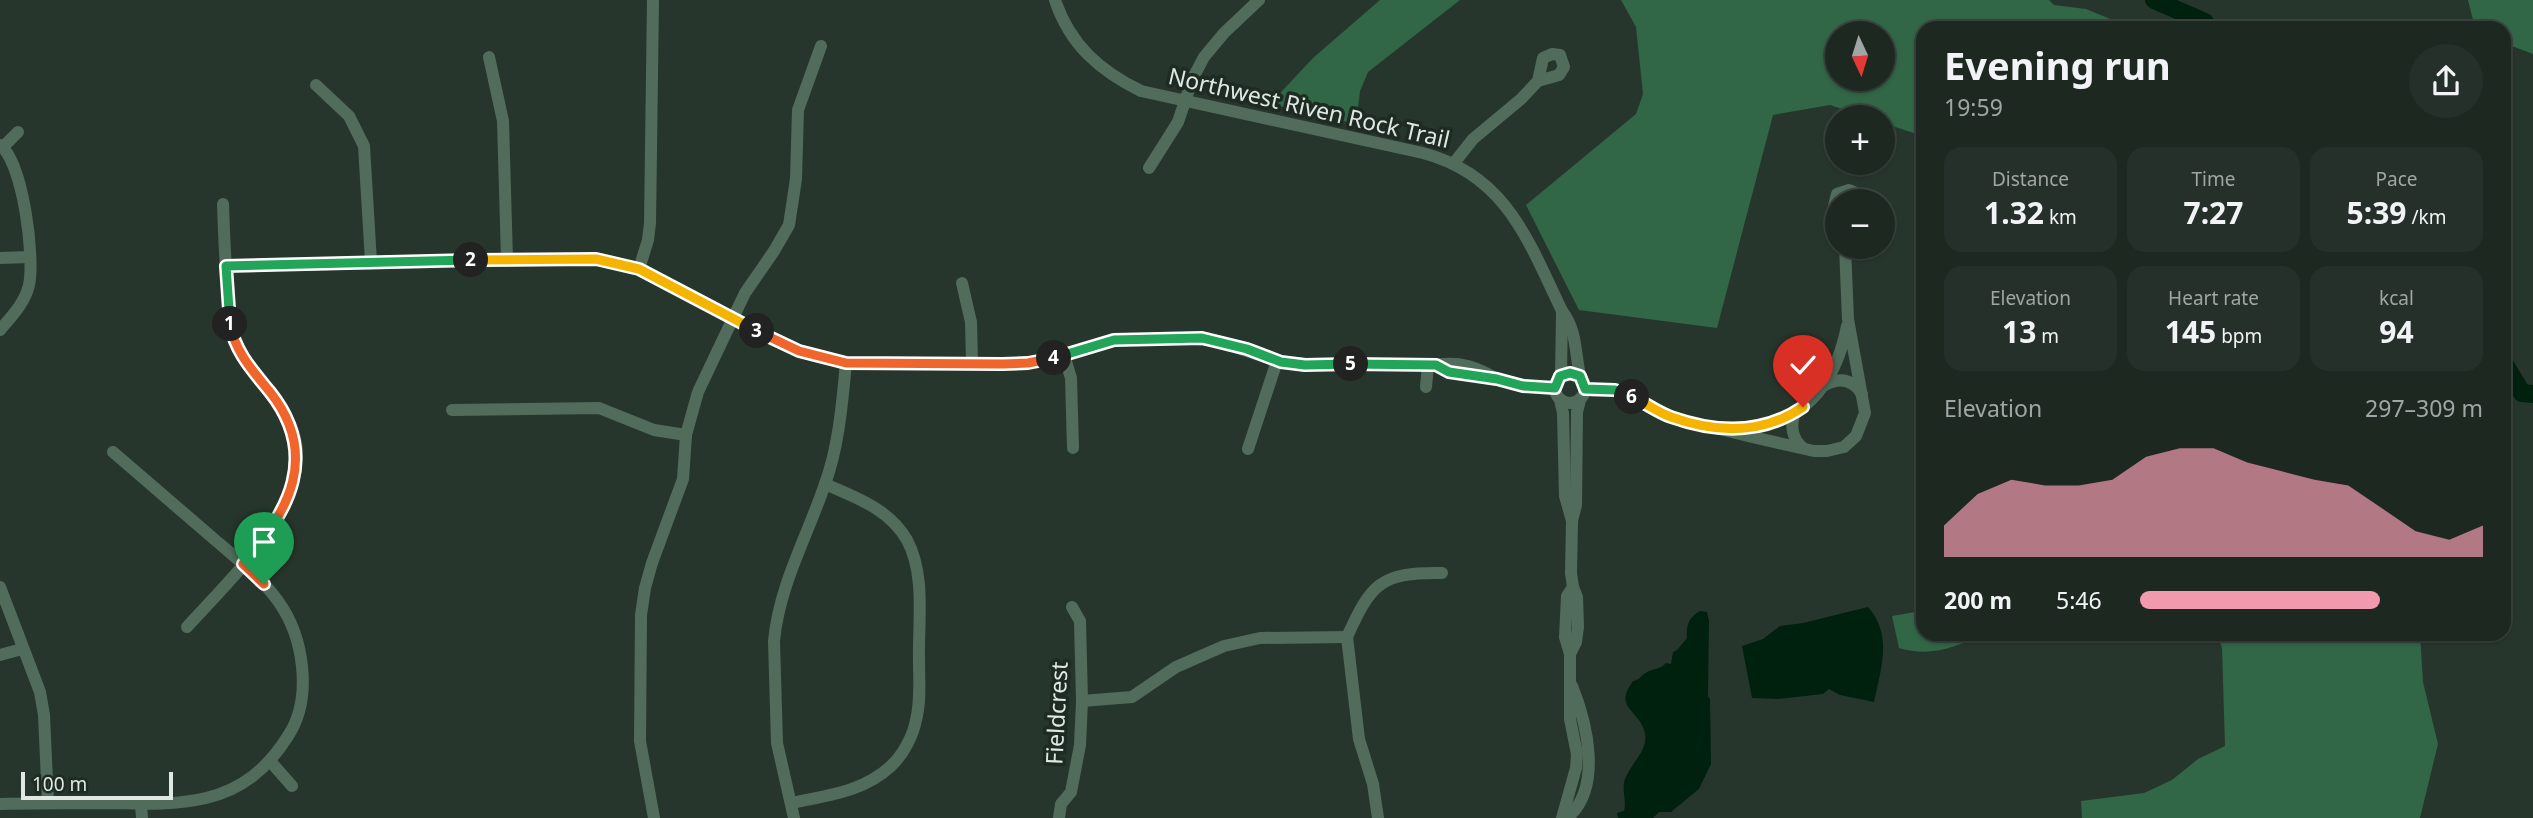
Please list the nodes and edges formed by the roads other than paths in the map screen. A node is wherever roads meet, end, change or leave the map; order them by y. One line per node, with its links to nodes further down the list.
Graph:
1 (653, 0): 20 (street)
2 (1055, 0): 8 (street, Northwest Riven Rock Trail)
3 (1259, 0): 8 (street)
4 (821, 46): 23 (street)
5 (489, 57): 16 (street)
6 (1538, 80): 11 (street)
7 (316, 85): 18 (street)
8 (1185, 101): 11 (street, Northwest Riven Rock Trail); 12 (street)
9 (18, 132): 10 (street)
10 (2, 146): 14 (street)
11 (1454, 163): 22 (street, Northwest Riven Rock Trail)
12 (1149, 167)
13 (223, 204): 19 (street)
14 (30, 257): 15 (street); 25 (street)
15 (0, 258)
16 (507, 259): 18 (street); 20 (street)
17 (1847, 259): 24 (street)
18 (371, 262): 19 (street)
19 (226, 266): 46 (street)
20 (639, 269): 23 (street)
21 (962, 283): 29 (street)
22 (1562, 311): 33 (street, Northwest Riven Rock Trail); 34 (street, Northwest Riven Rock Trail)
23 (733, 319): 28 (street); 39 (street)
24 (1848, 319): 31 (street); 35 (street)
25 (0, 330)
26 (1064, 355): 27 (street); 29 (street); 40 (street)
27 (1277, 361): 30 (street); 42 (street)
28 (846, 363): 29 (street); 44 (street)
29 (972, 363)
30 (1432, 365): 32 (street); 33 (street)
31 (1825, 385): 35 (street); 37 (street)
32 (1426, 387)
33 (1558, 388): 34 (street); 34 (street); 45 (street, Northwest Riven Rock Trail)
34 (1582, 388): 38 (street); 45 (street, Northwest Riven Rock Trail)
35 (1863, 397): 41 (street)
36 (452, 410): 39 (street)
37 (1795, 412): 38 (street); 41 (street)
38 (1724, 430): 41 (street)
39 (686, 435): 65 (street)
40 (1073, 448)
41 (1803, 448)
42 (1248, 449)
43 (113, 452): 46 (street)
44 (825, 484): 59 (street); 59 (street)
45 (1572, 521): 54 (street, Northwest Riven Rock Trail)
46 (243, 564): 50 (street); 56 (street)
47 (1441, 573): 51 (street)
48 (0, 587): 52 (street)
49 (1072, 607): 55 (street, Fieldcrest)
50 (187, 627)
51 (1347, 637): 55 (street); 68 (street)
52 (22, 649): 53 (street); 58 (street)
53 (0, 654)
54 (1570, 681): 69 (street, Northwest Riven Rock Trail); 70 (street, Northwest Riven Rock Trail)
55 (1082, 701): 67 (street, Fieldcrest)
56 (270, 761): 57 (street); 62 (street)
57 (292, 786)
58 (47, 803): 60 (street); 61 (street)
59 (792, 803): 66 (street)
60 (0, 804)
61 (141, 804): 62 (street); 63 (street)
62 (160, 804): 64 (street)
63 (142, 818)
64 (160, 818)
65 (654, 818)
66 (794, 818)
67 (1059, 818)
68 (1378, 818)
69 (1562, 818)
70 (1567, 818)

